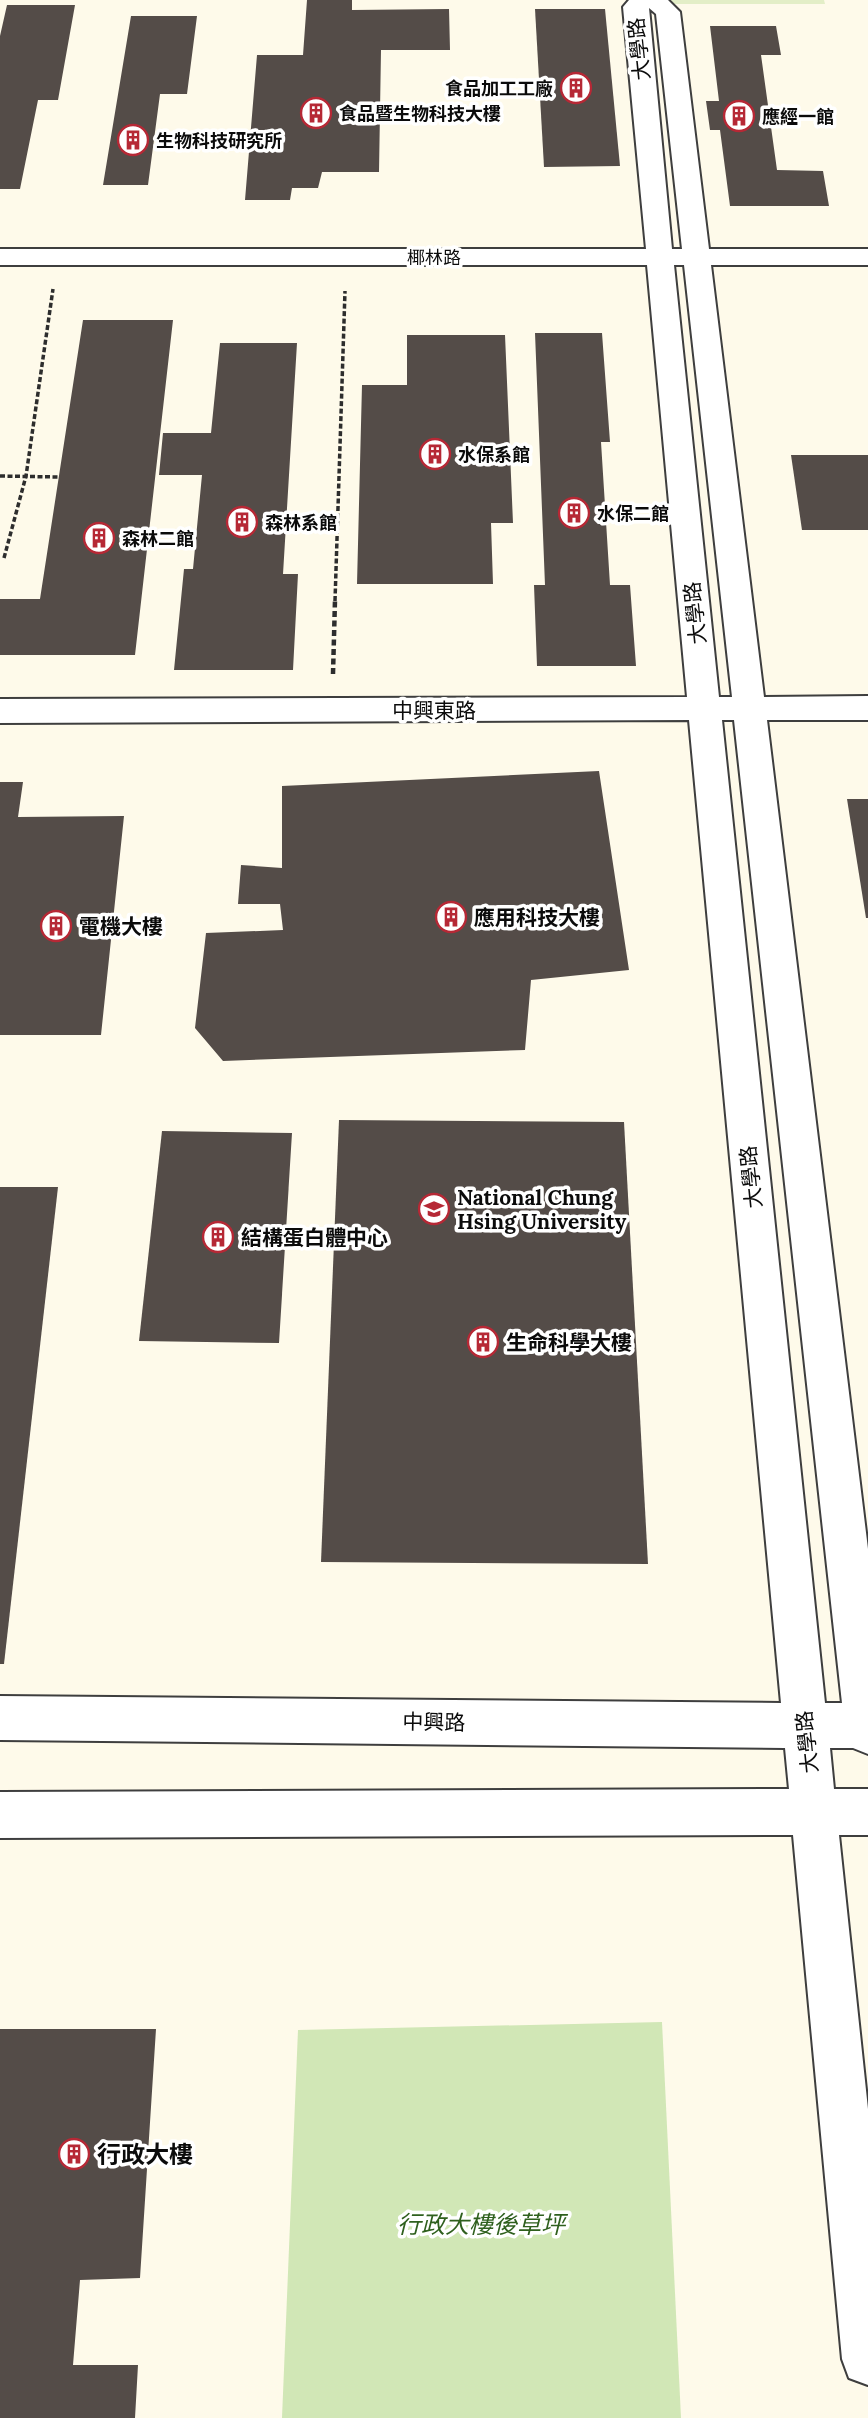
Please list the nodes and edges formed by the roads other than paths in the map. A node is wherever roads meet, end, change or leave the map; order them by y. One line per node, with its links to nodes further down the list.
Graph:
1 (643, 0): 4 (street, 大學路)
2 (654, 0): 5 (street, 大學路)
3 (0, 257): 4 (street, 椰林路)
4 (659, 257): 5 (street, 椰林路); 8 (street, 大學路)
5 (697, 257): 6 (street, 椰林路); 9 (street, 大學路)
6 (868, 257)
7 (868, 708): 9 (street, 中興東路)
8 (704, 709): 9 (street, 中興東路); 10 (street, 中興東路); 12 (street, 大學路)
9 (749, 709): 13 (street, 大學路)
10 (0, 711)
11 (0, 1718): 12 (street, 中興路)
12 (805, 1726): 13 (street, 中興路); 15 (street, 大學路)
13 (868, 1726): 14 (street, 大學路)
14 (868, 1732)
15 (814, 1812): 16 (street); 17 (street); 18 (street, 大學路)
16 (868, 1812)
17 (0, 1815)
18 (868, 2359)

